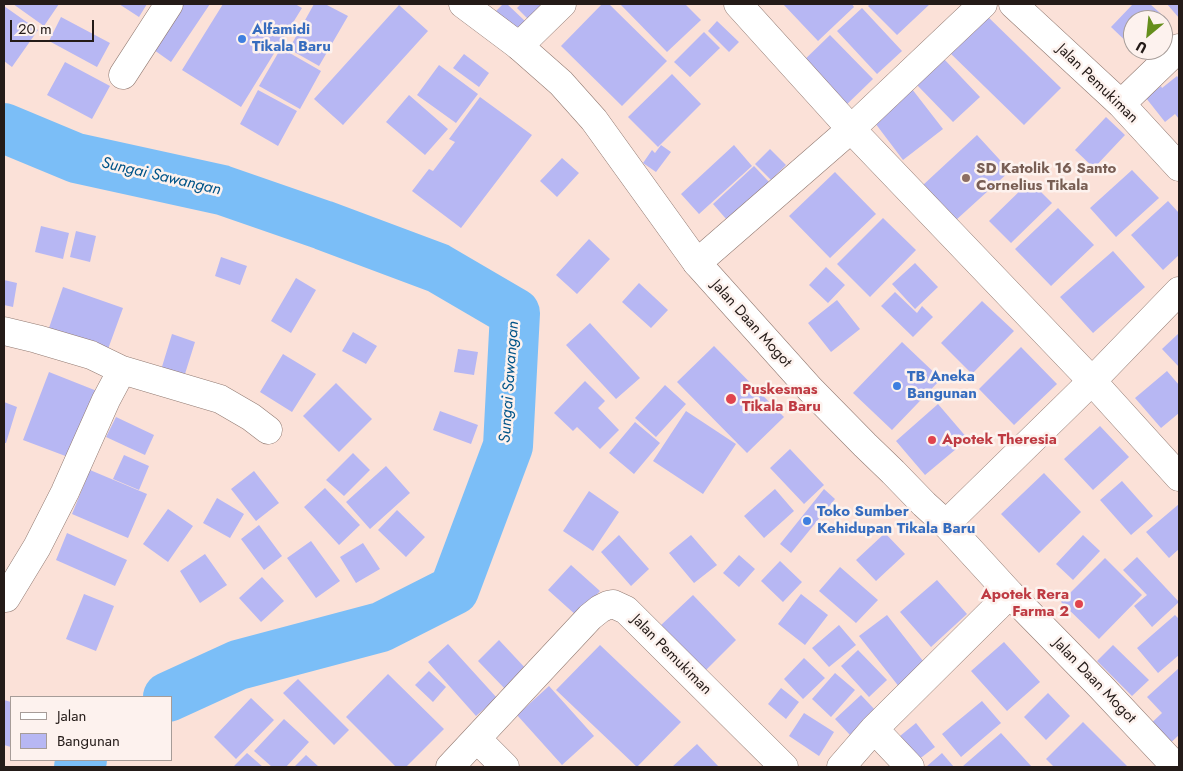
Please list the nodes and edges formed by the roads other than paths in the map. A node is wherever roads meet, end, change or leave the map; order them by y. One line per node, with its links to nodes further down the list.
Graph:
1 (168, 4): 9 (street)
2 (462, 4): 7 (street, Jalan Daan Mogot)
3 (562, 4): 7 (street)
4 (738, 4): 11 (street)
5 (982, 4): 11 (street)
6 (1013, 4): 10 (street, Jalan Pemukiman)
7 (519, 46): 13 (street, Jalan Daan Mogot)
8 (1179, 48): 10 (street)
9 (122, 75)
10 (1121, 104): 12 (street, Jalan Pemukiman)
11 (850, 129): 13 (street); 17 (street)
12 (1179, 167)
13 (697, 263): 20 (street, Jalan Daan Mogot)
14 (1179, 291): 17 (street)
15 (4, 331): 16 (street)
16 (122, 370): 18 (street); 22 (street)
17 (1092, 381): 19 (street); 20 (street)
18 (268, 430)
19 (1179, 478)
20 (946, 524): 21 (street, Jalan Daan Mogot)
21 (1010, 594): 23 (street); 30 (street, Jalan Daan Mogot)
22 (4, 600)
23 (874, 730): 28 (street); 29 (street)
24 (477, 739): 25 (street, Jalan Pemukiman); 26 (street); 27 (street, Jalan Pemukiman)
25 (450, 767)
26 (505, 767)
27 (784, 767)
28 (841, 767)
29 (910, 767)
30 (1176, 767)

